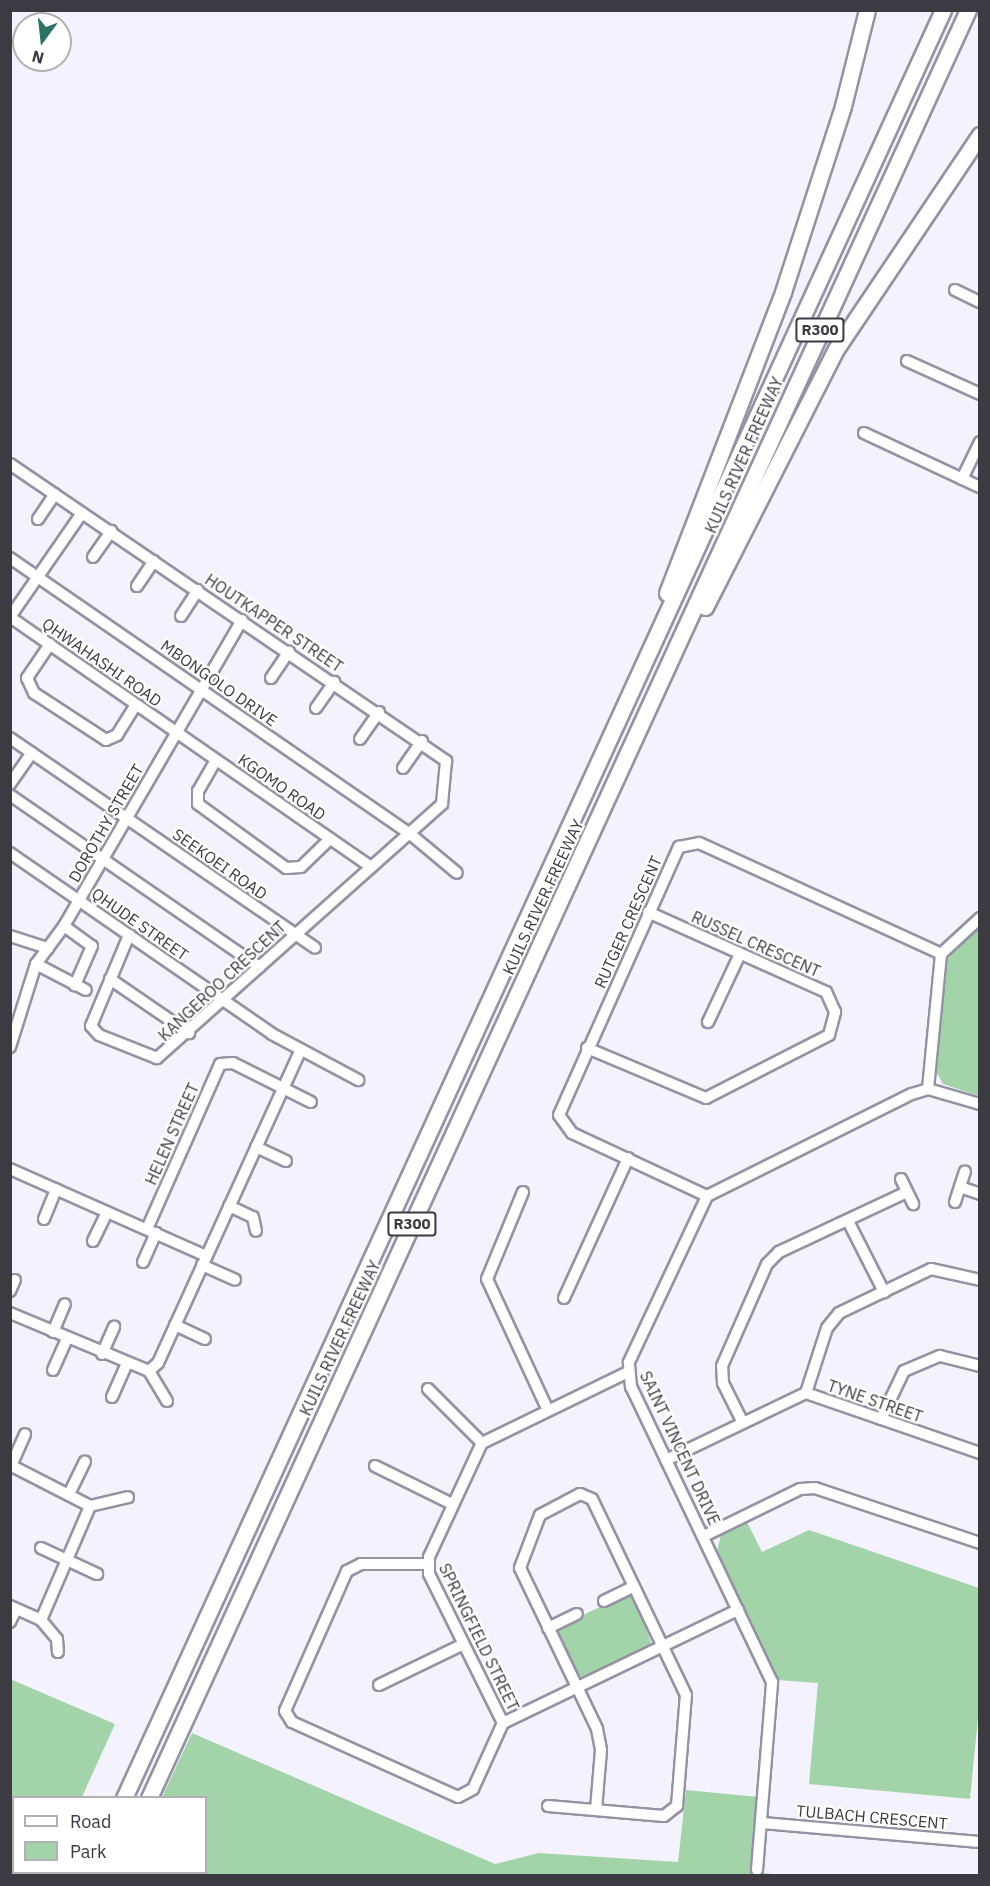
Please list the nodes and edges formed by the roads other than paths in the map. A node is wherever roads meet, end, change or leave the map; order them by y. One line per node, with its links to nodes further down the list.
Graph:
1 (867, 10): 27 (highway)
2 (943, 10): 27 (highway, KUILS RIVER FREEWAY / R300)
3 (968, 10): 30 (highway, KUILS RIVER FREEWAY / R300)
4 (980, 135): 30 (highway)
5 (955, 290): 6 (street)
6 (980, 302)
7 (907, 361): 8 (street)
8 (980, 394)
9 (864, 433): 12 (street)
10 (980, 442): 12 (street)
11 (11, 465): 14 (street, HOUTKAPPER STREET)
12 (962, 479): 13 (street)
13 (980, 487)
14 (55, 494): 15 (street, HOUTKAPPER STREET); 16 (street)
15 (82, 513): 17 (street, HOUTKAPPER STREET); 21 (street)
16 (38, 519)
17 (111, 531): 18 (street); 20 (street, HOUTKAPPER STREET)
18 (93, 557)
19 (10, 558): 21 (street, MBONGOLO DRIVE)
20 (154, 561): 22 (street); 23 (street, HOUTKAPPER STREET)
21 (38, 577): 25 (street); 33 (street, MBONGOLO DRIVE)
22 (137, 586)
23 (198, 590): 24 (street); 26 (street, HOUTKAPPER STREET)
24 (181, 616)
25 (10, 617): 28 (street, QHWAHASHI ROAD)
26 (242, 620): 29 (street, HOUTKAPPER STREET); 33 (street, DOROTHY STREET)
27 (655, 639): 158 (highway, KUILS RIVER FREEWAY / R300)
28 (50, 644): 34 (street, QHWAHASHI ROAD); 34 (street)
29 (289, 651): 31 (street); 32 (street, HOUTKAPPER STREET)
30 (675, 651): 159 (highway, KUILS RIVER FREEWAY / R300)
31 (272, 678)
32 (334, 682): 35 (street); 36 (street, HOUTKAPPER STREET)
33 (201, 689): 37 (street, DOROTHY STREET); 47 (street, MBONGOLO DRIVE)
34 (136, 704): 37 (street, QHWAHASHI ROAD)
35 (316, 708)
36 (379, 712): 39 (street); 40 (street, HOUTKAPPER STREET)
37 (176, 732): 42 (street, KGOMO ROAD); 46 (street, DOROTHY STREET)
38 (10, 738): 41 (street, SEEKOEI ROAD)
39 (360, 739)
40 (422, 741): 43 (street); 47 (street, HOUTKAPPER STREET)
41 (32, 753): 44 (street); 46 (street, SEEKOEI ROAD)
42 (216, 760): 48 (street, KGOMO ROAD); 48 (street)
43 (403, 768)
44 (10, 784)
45 (10, 795): 50 (street)
46 (127, 818): 50 (street, DOROTHY STREET); 57 (street, SEEKOEI ROAD)
47 (410, 833): 51 (street, KANGEROO CRESCENT); 52 (street, MBONGOLO DRIVE)
48 (330, 839): 51 (street, KGOMO ROAD)
49 (10, 853): 53 (street, QHUDE STREET)
50 (102, 858): 53 (street, DOROTHY STREET); 65 (street)
51 (371, 867): 57 (street, KANGEROO CRESCENT)
52 (457, 873)
53 (78, 900): 56 (street, DOROTHY STREET); 58 (street, QHUDE STREET)
54 (648, 912): 62 (street, RUSSEL CRESCENT); 63 (street, RUTGER CRESCENT); 73 (street, RUTGER CRESCENT)
55 (980, 918): 63 (street)
56 (64, 926): 60 (street, DOROTHY STREET); 67 (street)
57 (296, 934): 61 (street, SEEKOEI ROAD); 65 (street, KANGEROO CRESCENT)
58 (129, 935): 66 (street, KANGEROO CRESCENT); 69 (street, QHUDE STREET)
59 (10, 936): 60 (street)
60 (48, 948): 64 (street, DOROTHY STREET)
61 (315, 948)
62 (740, 954): 70 (street); 73 (street, RUSSEL CRESCENT)
63 (941, 954): 77 (street)
64 (36, 964): 67 (street); 72 (street, DOROTHY STREET)
65 (259, 967): 69 (street, KANGEROO CRESCENT)
66 (110, 979): 71 (street); 71 (street, KANGEROO CRESCENT)
67 (75, 985): 68 (street)
68 (86, 990)
69 (223, 1000): 71 (street, KANGEROO CRESCENT); 74 (street, QHUDE STREET)
70 (708, 1022)
71 (189, 1033)
72 (10, 1047)
73 (587, 1048): 81 (street, RUTGER CRESCENT)
74 (300, 1051): 75 (street, QHUDE STREET); 76 (street)
75 (358, 1080)
76 (283, 1088): 78 (street); 80 (street); 98 (street, HELEN STREET)
77 (928, 1089): 79 (street); 91 (street)
78 (311, 1102)
79 (980, 1104)
80 (256, 1147): 82 (street); 94 (street)
81 (628, 1158): 91 (street, RUTGER CRESCENT); 106 (street)
82 (286, 1161)
83 (10, 1169): 87 (street)
84 (966, 1172): 86 (street)
85 (901, 1179): 89 (street)
86 (960, 1187): 90 (street); 92 (street)
87 (56, 1189): 95 (street); 96 (street)
88 (523, 1192): 124 (street)
89 (907, 1192): 93 (street); 97 (street)
90 (980, 1194)
91 (707, 1196): 119 (street, SAINT VINCENT DRIVE)
92 (955, 1202)
93 (913, 1204)
94 (229, 1206): 99 (street); 101 (street)
95 (107, 1212): 98 (street); 100 (street)
96 (44, 1219)
97 (848, 1221): 105 (street); 126 (street)
98 (151, 1231): 101 (street); 102 (street, HELEN STREET)
99 (256, 1231)
100 (93, 1241)
101 (204, 1260): 103 (street); 109 (street)
102 (143, 1262)
103 (235, 1280)
104 (980, 1280): 105 (street)
105 (884, 1292): 121 (street)
106 (564, 1298)
107 (65, 1304): 111 (street)
108 (10, 1313): 111 (street)
109 (175, 1325): 113 (street); 118 (street)
110 (114, 1327): 114 (street)
111 (53, 1332): 112 (street)
112 (67, 1339): 114 (street); 117 (street)
113 (205, 1339)
114 (102, 1354): 115 (street)
115 (126, 1365): 118 (street); 122 (street)
116 (980, 1366): 125 (street)
117 (53, 1370)
118 (149, 1371): 123 (street)
119 (628, 1372): 124 (street); 130 (street, SAINT VINCENT DRIVE)
120 (428, 1389): 128 (street)
121 (806, 1393): 125 (street, TYNE STREET); 126 (street, TYNE STREET)
122 (112, 1397)
123 (167, 1401)
124 (548, 1408): 128 (street)
125 (882, 1419): 129 (street, TYNE STREET)
126 (742, 1423): 130 (street, TYNE STREET)
127 (25, 1434): 132 (street)
128 (482, 1443): 136 (street, SPRINGFIELD STREET)
129 (980, 1454)
130 (666, 1460): 138 (street, SAINT VINCENT DRIVE)
131 (85, 1461): 134 (street)
132 (11, 1466): 134 (street)
133 (375, 1466): 136 (street)
134 (70, 1492): 137 (street)
135 (128, 1497): 137 (street)
136 (452, 1504): 142 (street, SPRINGFIELD STREET)
137 (90, 1506): 141 (street)
138 (704, 1536): 139 (street); 147 (street, SAINT VINCENT DRIVE)
139 (980, 1543)
140 (41, 1548): 141 (street)
141 (69, 1561): 143 (street); 149 (street)
142 (427, 1564): 152 (street, SPRINGFIELD STREET); 157 (street)
143 (97, 1574)
144 (633, 1587): 145 (street); 151 (street); 153 (street)
145 (604, 1601)
146 (14, 1608): 149 (street); 150 (street)
147 (738, 1610): 153 (street, SPRINGFIELD STREET); 162 (street, SAINT VINCENT DRIVE)
148 (577, 1614): 151 (street)
149 (41, 1620): 154 (street)
150 (10, 1622)
151 (548, 1628): 156 (street)
152 (464, 1644): 155 (street); 157 (street, SPRINGFIELD STREET)
153 (663, 1646): 156 (street, SPRINGFIELD STREET); 161 (street)
154 (58, 1652)
155 (379, 1685)
156 (577, 1687): 157 (street, SPRINGFIELD STREET); 161 (street)
157 (503, 1724)
158 (124, 1796)
159 (149, 1796)
160 (548, 1806): 161 (street)
161 (596, 1809)
162 (762, 1823): 163 (street, TULBACH CRESCENT); 164 (street, SAINT VINCENT DRIVE)
163 (980, 1842)
164 (757, 1870)

